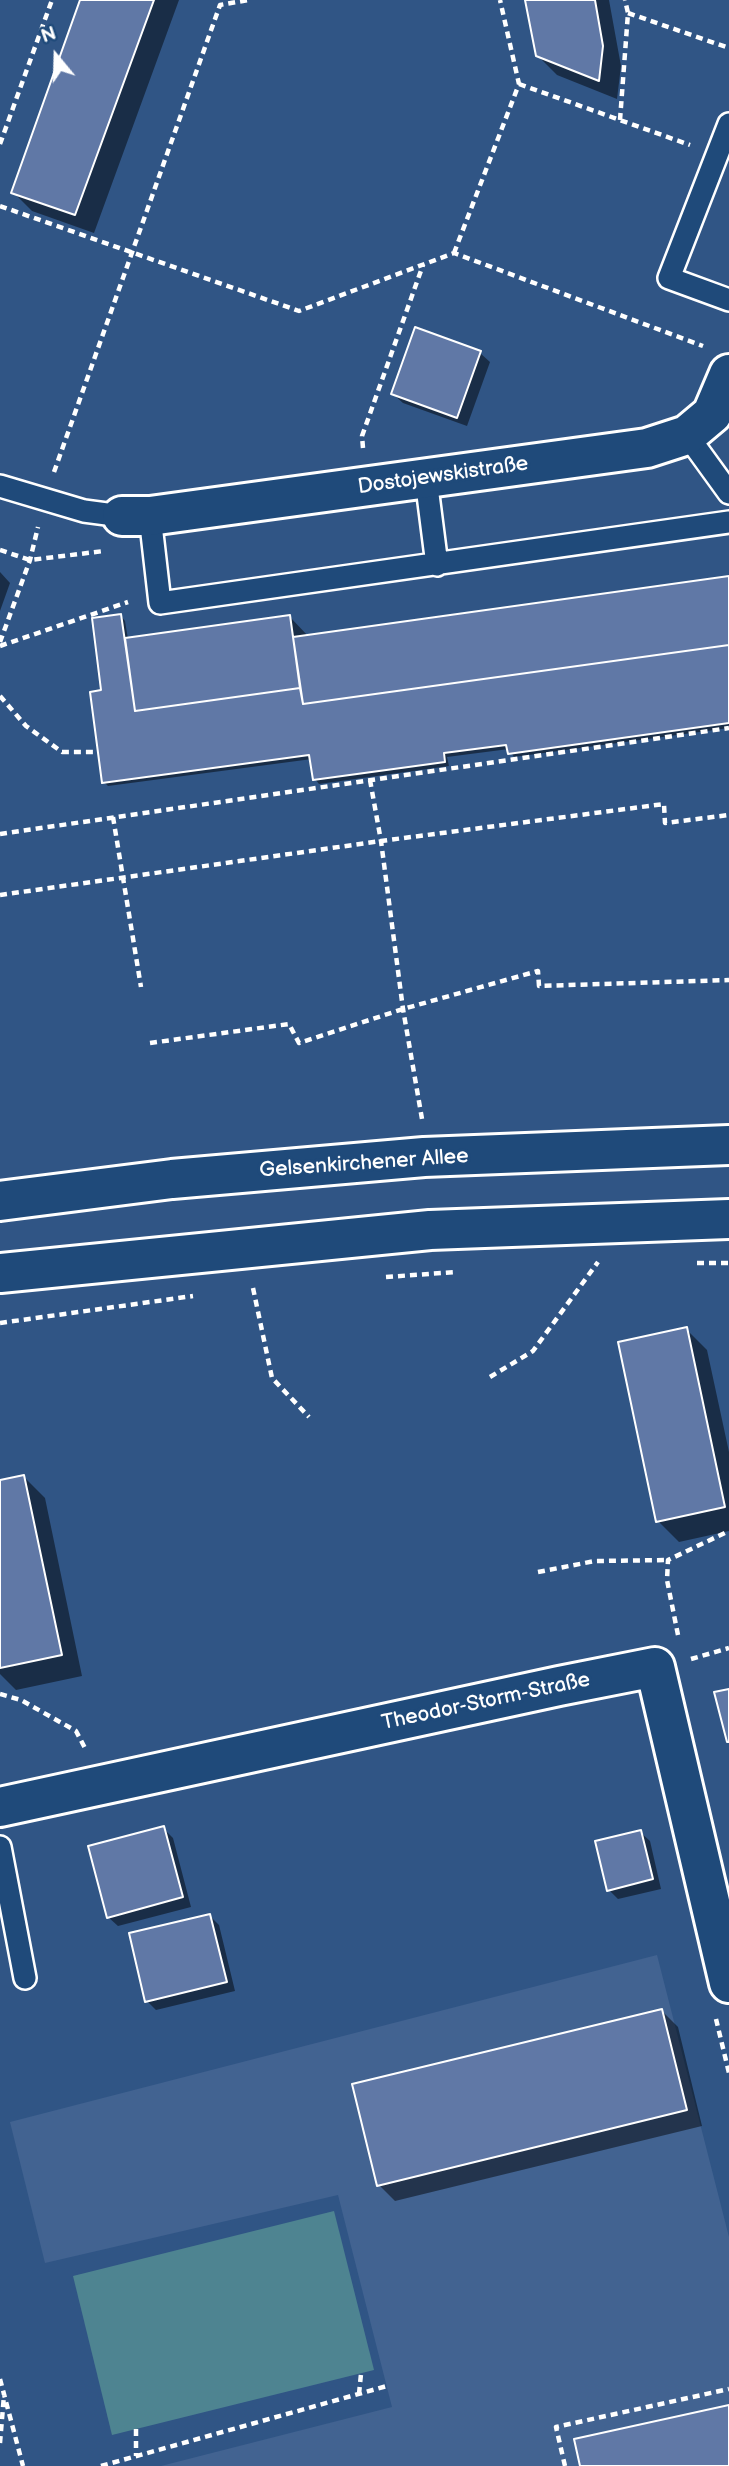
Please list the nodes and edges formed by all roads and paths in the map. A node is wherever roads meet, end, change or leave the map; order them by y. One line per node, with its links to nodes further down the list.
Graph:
1 (52, 0): 10 (path)
2 (248, 0): 13 (path)
3 (500, 0): 7 (path)
4 (625, 0): 5 (path)
5 (628, 13): 6 (path); 8 (path)
6 (729, 48)
7 (519, 84): 8 (path); 14 (path)
8 (620, 120): 11 (path)
9 (729, 124): 11 (lane)
10 (0, 144)
11 (717, 154): 16 (lane)
12 (0, 206): 13 (path)
13 (131, 253): 15 (path); 23 (path)
14 (454, 253): 15 (path); 17 (path)
15 (423, 265): 21 (path)
16 (729, 300)
17 (722, 363): 18 (street, Dostojewskistraße)
18 (687, 435): 19 (street, Dostojewskistraße); 22 (lane)
19 (426, 479): 21 (street, Dostojewskistraße); 28 (lane)
20 (0, 486): 23 (lane)
21 (368, 487): 25 (street, Dostojewskistraße)
22 (729, 493)
23 (44, 500): 25 (lane); 27 (path)
24 (729, 522): 28 (lane)
25 (142, 526): 27 (path); 29 (lane)
26 (0, 550): 27 (path)
27 (30, 560): 30 (path)
28 (438, 565): 29 (lane)
29 (159, 592): 30 (path)
30 (0, 644)
31 (0, 696): 33 (path)
32 (729, 728): 34 (path)
33 (98, 752)
34 (370, 780): 36 (path); 38 (path)
35 (729, 815): 38 (path)
36 (113, 817): 37 (path); 39 (path)
37 (0, 834)
38 (381, 841): 39 (path); 43 (path)
39 (124, 877): 40 (path); 42 (path)
40 (0, 895)
41 (729, 980): 43 (path)
42 (141, 987)
43 (403, 1009): 44 (path); 46 (path)
44 (150, 1043)
45 (729, 1145): 46 (street, Gelsenkirchener Allee)
46 (424, 1157): 47 (street, Gelsenkirchener Allee)
47 (0, 1201)
48 (729, 1219): 49 (street)
49 (430, 1230): 54 (street); 55 (path)
50 (587, 1261): 60 (path)
51 (690, 1262): 52 (path)
52 (729, 1263)
53 (457, 1271): 55 (path)
54 (0, 1273)
55 (430, 1274): 56 (path)
56 (376, 1278)
57 (267, 1287): 61 (path)
58 (198, 1296): 59 (path)
59 (0, 1323)
60 (491, 1377)
61 (309, 1417)
62 (668, 1560): 63 (path)
63 (538, 1572)
64 (729, 1648): 65 (path)
65 (685, 1661)
66 (0, 1694): 67 (path)
67 (94, 1787): 68 (street, Theodor-Storm-Straße); 71 (street, Theodor-Storm-Straße)
68 (0, 1807)
69 (0, 1847): 70 (lane)
70 (25, 1979)
71 (721, 1995): 72 (path)
72 (729, 2073)
73 (360, 2374): 78 (path)
74 (0, 2379): 77 (path)
75 (387, 2386): 78 (path)
76 (729, 2389): 84 (path)
77 (4, 2390): 80 (path); 82 (path)
78 (359, 2394): 81 (path)
79 (136, 2429): 81 (path)
80 (0, 2443)
81 (136, 2456): 83 (path)
82 (23, 2466)
83 (101, 2466)
84 (565, 2466)

